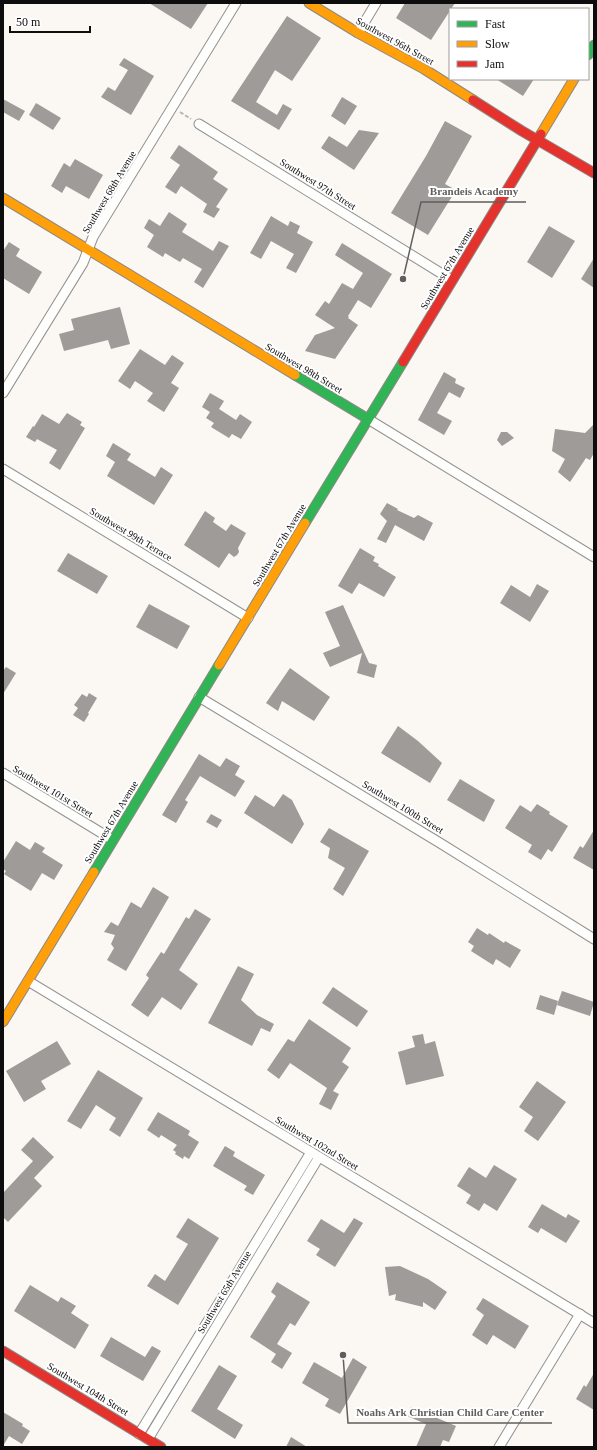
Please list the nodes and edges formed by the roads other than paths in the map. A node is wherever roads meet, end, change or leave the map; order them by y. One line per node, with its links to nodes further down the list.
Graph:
1 (236, 3): 10 (street, Southwest 68th Avenue)
2 (309, 3): 4 (main road, Southwest 96th Street)
3 (376, 3): 4 (street)
4 (358, 34): 7 (main road, Southwest 96th Street)
5 (573, 80): 7 (main road, Southwest 67th Avenue)
6 (199, 124): 11 (street, Southwest 97th Street)
7 (537, 139): 8 (main road, Southwest 96th Street); 11 (main road, Southwest 67th Avenue)
8 (594, 173)
9 (3, 198): 10 (main road, Southwest 98th Street)
10 (88, 250): 12 (street, Southwest 68th Avenue); 13 (main road, Southwest 98th Street)
11 (452, 280): 13 (main road, Southwest 67th Avenue)
12 (3, 393)
13 (368, 419): 15 (street, Southwest 98th Street); 16 (main road, Southwest 67th Avenue)
14 (3, 469): 16 (street, Southwest 99th Terrace)
15 (594, 556)
16 (248, 618): 17 (main road, Southwest 67th Avenue)
17 (199, 697): 19 (main road, Southwest 67th Avenue); 20 (street, Southwest 100th Street)
18 (3, 773): 19 (street, Southwest 101st Street)
19 (113, 840): 21 (main road, Southwest 67th Avenue)
20 (594, 939)
21 (28, 981): 22 (main road, Southwest 67th Avenue); 23 (street, Southwest 102nd Street)
22 (3, 1022)
23 (311, 1152): 24 (street, Southwest 102nd Street); 28 (street, Southwest 65th Avenue)
24 (320, 1157): 25 (street, Southwest 102nd Street); 29 (street, Southwest 65th Avenue)
25 (580, 1314): 26 (street, Southwest 102nd Street); 31 (street)
26 (594, 1323)
27 (3, 1351): 28 (main road, Southwest 104th Street)
28 (139, 1434): 29 (main road, Southwest 104th Street)
29 (148, 1439): 30 (main road, Southwest 104th Street)
30 (161, 1447)
31 (499, 1447)

